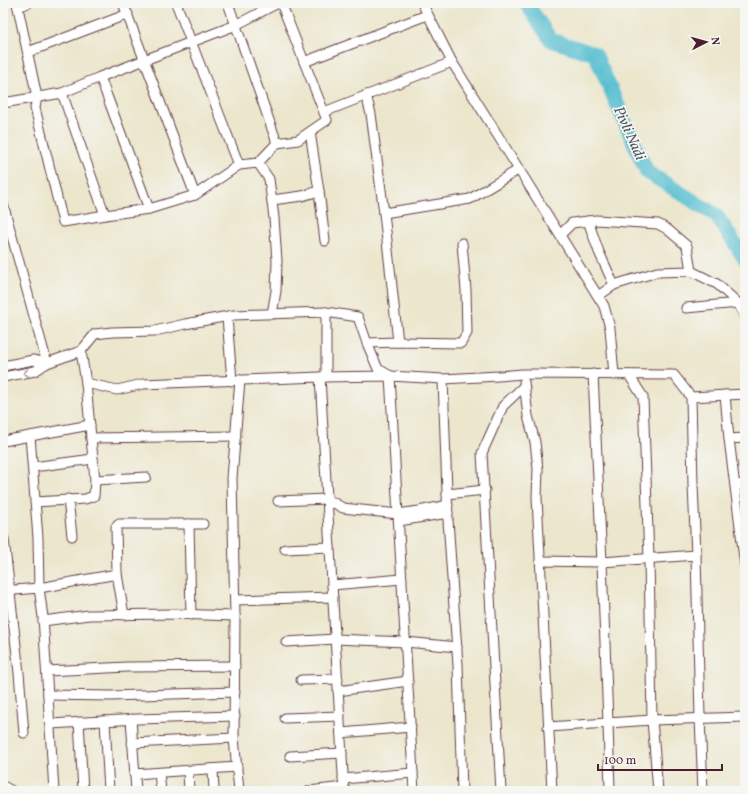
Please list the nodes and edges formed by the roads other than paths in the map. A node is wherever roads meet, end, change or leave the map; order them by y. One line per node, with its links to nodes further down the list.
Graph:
1 (28, 3): 7 (street)
2 (124, 3): 8 (street)
3 (176, 3): 11 (street)
4 (228, 3): 10 (street)
5 (279, 3): 10 (street); 14 (street)
6 (422, 3): 9 (street)
7 (17, 5): 12 (street)
8 (128, 14): 12 (street); 13 (street)
9 (427, 15): 14 (street); 15 (street)
10 (236, 25): 11 (street); 23 (street)
11 (191, 42): 13 (street); 25 (street)
12 (28, 52): 19 (street)
13 (144, 60): 16 (street); 28 (street)
14 (304, 62): 21 (street)
15 (452, 62): 18 (street); 26 (street)
16 (100, 77): 17 (street); 31 (street)
17 (62, 93): 19 (street); 33 (street)
18 (366, 96): 21 (street); 32 (street)
19 (37, 97): 20 (street); 33 (street)
20 (3, 103)
21 (324, 112): 22 (street)
22 (310, 132): 23 (street); 27 (street)
23 (277, 143): 24 (street)
24 (258, 163): 25 (street); 29 (street)
25 (239, 165): 28 (street)
26 (518, 170): 32 (street); 35 (street)
27 (319, 191): 29 (street); 36 (street)
28 (195, 195): 31 (street)
29 (272, 200): 44 (street)
30 (4, 209): 50 (street)
31 (149, 209): 33 (street)
32 (384, 213): 47 (street)
33 (105, 215)
34 (588, 221): 35 (street); 38 (street); 39 (street)
35 (560, 235): 40 (street)
36 (324, 241)
37 (462, 243): 47 (street)
38 (691, 271): 39 (street); 41 (street)
39 (614, 285): 40 (street)
40 (598, 296): 55 (street)
41 (738, 303): 42 (street); 46 (street)
42 (686, 308)
43 (326, 312): 44 (street); 48 (street); 58 (street)
44 (272, 314): 45 (street)
45 (226, 317): 49 (street); 60 (street)
46 (745, 317)
47 (398, 342): 48 (street)
48 (367, 343): 56 (street)
49 (81, 351): 50 (street); 61 (street)
50 (47, 363): 51 (street); 57 (street, one-way to 57)
51 (3, 366)
52 (523, 374): 53 (street); 59 (street); 62 (street)
53 (593, 374): 55 (street); 97 (street)
54 (629, 374): 55 (street); 65 (street); 95 (street)
55 (614, 375)
56 (390, 376): 58 (street); 59 (street); 86 (street)
57 (3, 377)
58 (323, 377): 60 (street); 81 (street)
59 (443, 379): 80 (street)
60 (236, 380): 61 (street); 68 (street)
61 (86, 383): 66 (street)
62 (524, 386): 79 (street); 96 (street)
63 (745, 394): 64 (street)
64 (725, 395): 65 (street); 71 (street)
65 (691, 397): 94 (street)
66 (90, 425): 67 (street); 69 (street)
67 (30, 436): 72 (street); 74 (street)
68 (236, 436): 69 (street); 105 (street)
69 (91, 438): 73 (street)
70 (745, 438): 71 (street)
71 (729, 439): 78 (street)
72 (3, 441)
73 (93, 459): 74 (street); 76 (street)
74 (33, 467): 84 (street)
75 (146, 477): 76 (street)
76 (95, 480): 82 (street)
77 (745, 484): 78 (street)
78 (735, 485): 89 (street)
79 (485, 490): 80 (street); 161 (street)
80 (447, 494): 85 (street)
81 (327, 499): 83 (street); 86 (street); 92 (street)
82 (68, 500): 84 (street); 90 (street)
83 (278, 501)
84 (35, 502): 102 (street)
85 (448, 509): 86 (street); 113 (street)
86 (399, 517): 100 (street)
87 (189, 524): 88 (street); 99 (street); 106 (street)
88 (203, 524)
89 (743, 531): 98 (street)
90 (72, 536)
91 (3, 539): 103 (street)
92 (330, 547): 93 (street); 101 (street)
93 (286, 548)
94 (696, 555): 95 (street); 126 (street)
95 (649, 559): 97 (street); 128 (street)
96 (540, 560): 97 (street); 134 (street)
97 (602, 562): 131 (street)
98 (745, 566)
99 (117, 574): 102 (street); 107 (street)
100 (402, 579): 101 (street); 112 (street)
101 (332, 585): 104 (street)
102 (39, 588): 103 (street); 109 (street)
103 (6, 591): 135 (street)
104 (333, 597): 105 (street); 110 (street)
105 (235, 600): 108 (street)
106 (191, 614): 107 (street); 108 (street)
107 (124, 615): 109 (street)
108 (236, 616): 114 (street)
109 (43, 621): 115 (street)
110 (335, 639): 111 (street); 112 (street); 117 (street)
111 (286, 642)
112 (406, 642): 113 (street); 118 (street)
113 (457, 648): 160 (street)
114 (235, 666): 115 (street); 120 (street)
115 (46, 671): 121 (street)
116 (301, 680): 117 (street)
117 (338, 680): 119 (street)
118 (408, 681): 119 (street); 133 (street)
119 (338, 690): 123 (street)
120 (235, 692): 121 (street); 122 (street)
121 (48, 695): 132 (street)
122 (235, 716): 127 (street); 137 (street)
123 (340, 716): 125 (street); 136 (street)
124 (745, 717): 126 (street)
125 (285, 718)
126 (700, 718): 128 (street); 165 (street)
127 (131, 719): 129 (street); 138 (street)
128 (652, 720): 131 (street); 164 (street)
129 (105, 721): 130 (street); 152 (street)
130 (79, 722): 132 (street); 151 (street)
131 (608, 723): 134 (street); 163 (street)
132 (50, 724): 150 (street)
133 (411, 727): 136 (street); 145 (street)
134 (548, 727): 162 (street)
135 (24, 733)
136 (341, 733): 139 (street)
137 (234, 738): 138 (street); 141 (street)
138 (132, 743): 146 (street)
139 (342, 753): 140 (street); 148 (street)
140 (290, 756)
141 (237, 767): 142 (street); 157 (street)
142 (213, 769): 143 (street); 156 (street)
143 (188, 771): 144 (street); 155 (street)
144 (159, 773): 146 (street); 154 (street)
145 (413, 773): 148 (street); 159 (street)
146 (134, 774): 153 (street)
147 (3, 786): 149 (street)
148 (344, 786): 158 (street)
149 (12, 791)
150 (54, 791)
151 (83, 791)
152 (109, 791)
153 (136, 791)
154 (161, 791)
155 (189, 791)
156 (214, 791)
157 (239, 791)
158 (309, 791)
159 (414, 791)
160 (462, 791)
161 (501, 791)
162 (552, 791)
163 (610, 791)
164 (658, 791)
165 (703, 791)

